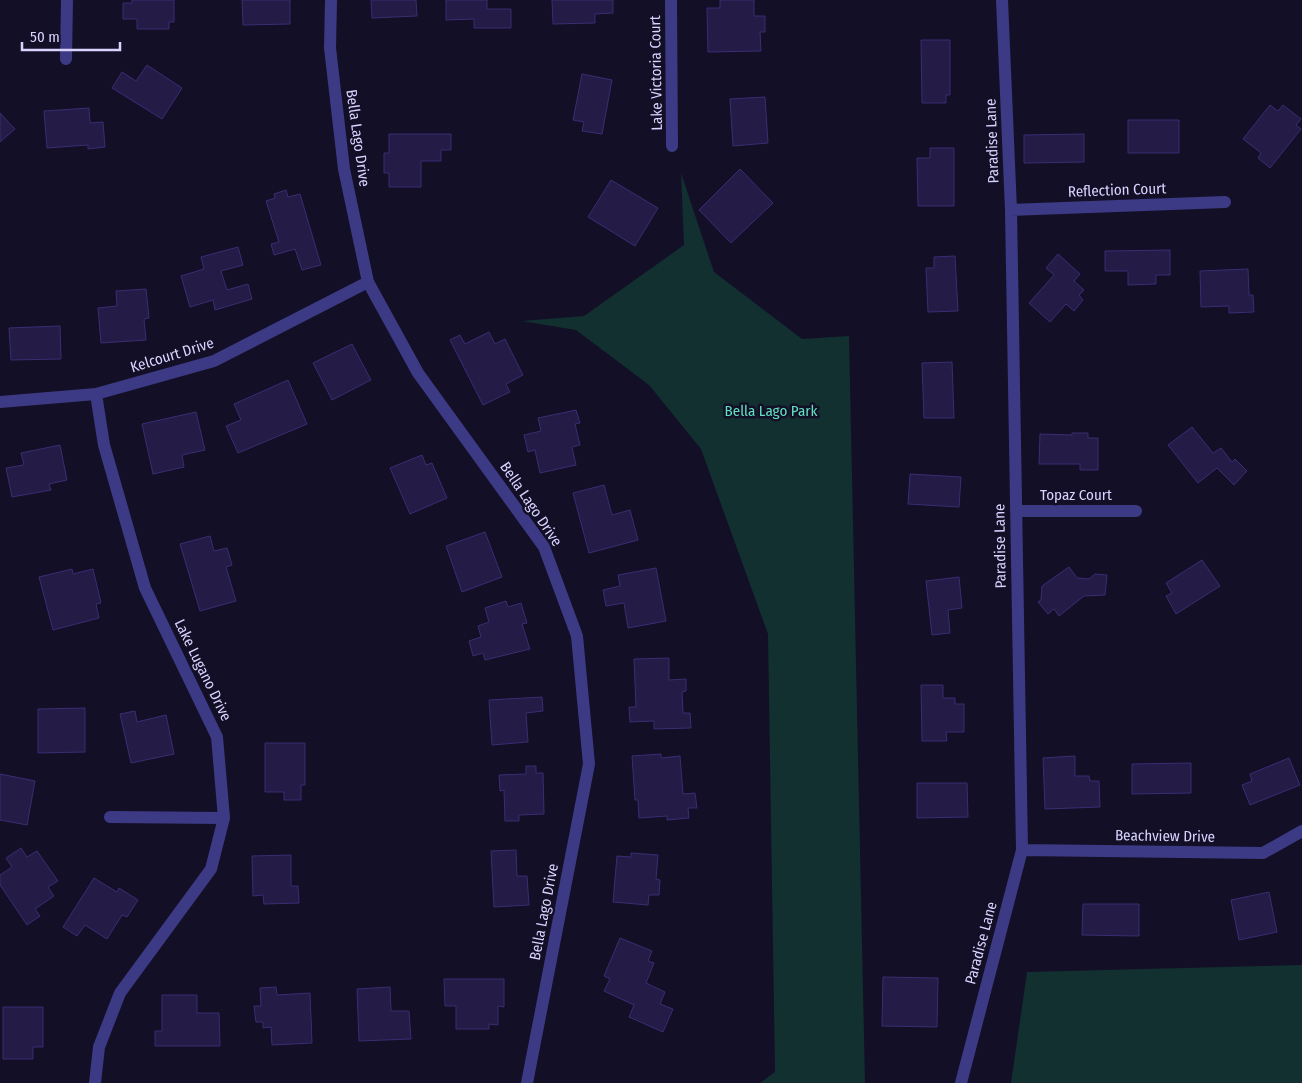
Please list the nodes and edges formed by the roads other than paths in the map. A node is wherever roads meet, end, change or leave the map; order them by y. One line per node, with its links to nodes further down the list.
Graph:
1 (66, 0): 5 (street)
2 (331, 0): 9 (street, Bella Lago Drive)
3 (671, 0): 6 (street, Lake Victoria Court)
4 (1002, 0): 8 (street, Paradise Lane)
5 (66, 59)
6 (672, 146)
7 (1225, 202): 8 (street, Reflection Court)
8 (1011, 210): 12 (street, Paradise Lane)
9 (368, 282): 10 (street, Kelcourt Drive); 19 (street, Bella Lago Drive)
10 (96, 394): 11 (street, Kelcourt Drive); 15 (street, Lake Lugano Drive)
11 (0, 402)
12 (1016, 511): 13 (street, Topaz Court); 17 (street, Paradise Lane)
13 (1136, 512)
14 (110, 817): 15 (street)
15 (224, 818): 18 (street, Lake Lugano Drive)
16 (1302, 831): 17 (street, Beachview Drive)
17 (1022, 850): 20 (street, Paradise Lane)
18 (95, 1083)
19 (527, 1083)
20 (961, 1083)

